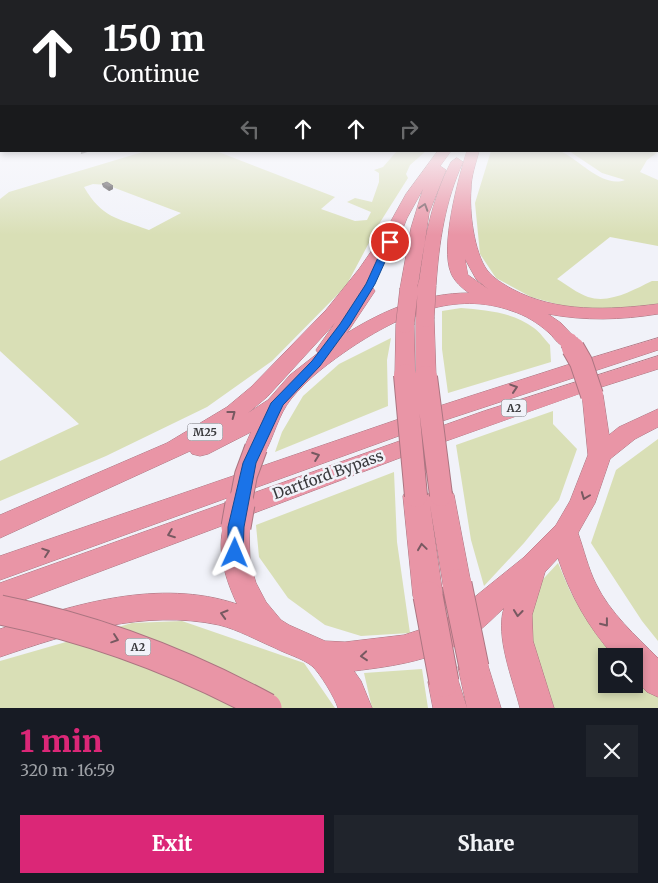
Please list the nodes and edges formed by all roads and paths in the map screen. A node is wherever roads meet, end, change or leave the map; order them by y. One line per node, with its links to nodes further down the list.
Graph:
1 (430, 169): 6 (highway, M25)
2 (440, 169): 13 (highway, one-way to 2, bridge)
3 (454, 169): 13 (highway, bridge)
4 (468, 169): 5 (highway)
5 (464, 192): 7 (highway); 8 (highway)
6 (394, 230): 12 (highway, M25); 18 (highway, M25, one-way to 6)
7 (512, 305): 9 (highway); 12 (highway); 16 (highway, bridge)
8 (658, 310)
9 (658, 315)
10 (658, 344): 22 (highway, Dartford Bypass / A2, one-way to 10)
11 (658, 362): 23 (highway, Dartford Bypass / A2, one-way to 23)
12 (316, 364): 14 (highway)
13 (416, 376): 17 (highway, bridge)
14 (278, 403): 19 (highway); 25 (highway, bridge)
15 (658, 417): 16 (highway)
16 (600, 455): 20 (highway, one-way to 20)
17 (428, 496): 29 (highway, one-way to 17, bridge); 32 (highway, bridge)
18 (0, 527)
19 (0, 531)
20 (565, 533): 21 (highway); 28 (highway, one-way to 28)
21 (533, 566): 27 (highway, one-way to 27); 33 (highway, one-way to 33)
22 (0, 568)
23 (0, 596)
24 (0, 610): 30 (highway, A2, one-way to 30, bridge)
25 (270, 630): 26 (highway, one-way to 26); 27 (highway)
26 (0, 643)
27 (324, 656): 31 (highway)
28 (658, 681)
29 (447, 695)
30 (268, 708)
31 (355, 708)
32 (484, 708)
33 (537, 708)

